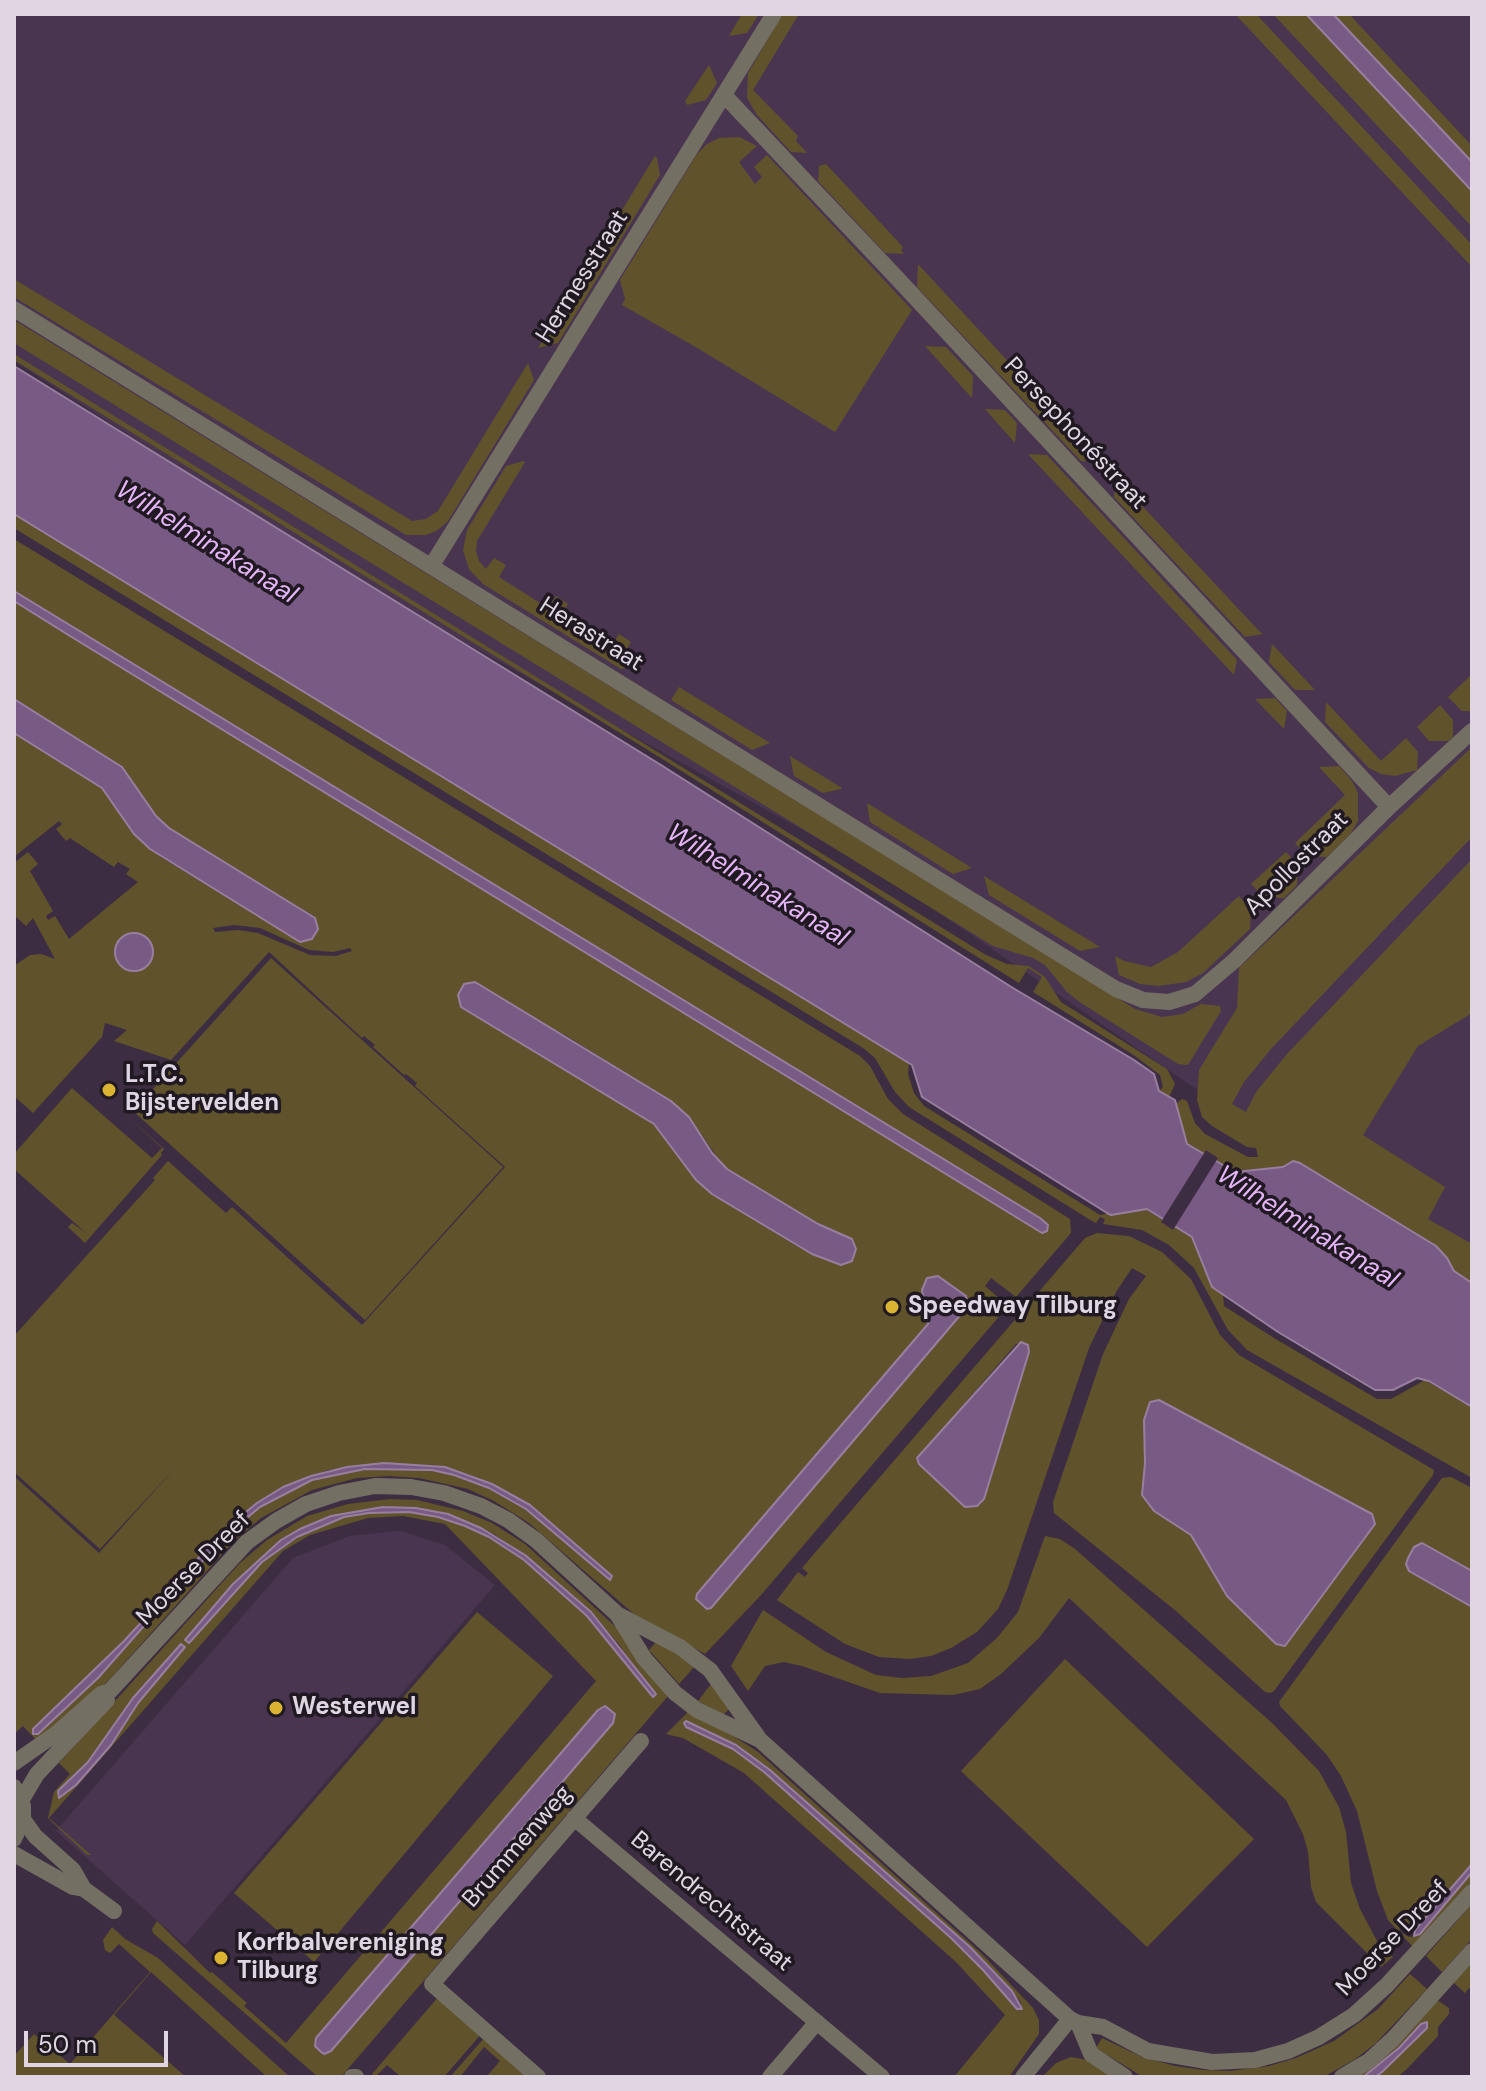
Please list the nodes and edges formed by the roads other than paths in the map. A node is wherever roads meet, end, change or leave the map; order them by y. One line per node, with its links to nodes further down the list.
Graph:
1 (774, 14): 2 (street, Hermesstraat)
2 (724, 95): 4 (street, Hermesstraat); 6 (street, Persephonéstraat)
3 (14, 309): 4 (street, Herastraat)
4 (432, 565): 7 (street, Herastraat)
5 (1472, 731): 6 (street, Apollostraat)
6 (1389, 807): 7 (street, Apollostraat)
7 (1143, 1000)
8 (617, 1614): 9 (street, Moerse Dreef); 10 (street, Moerse Dreef); 10 (street, Moerse Dreef)
9 (110, 1691): 12 (street, Moerse Dreef); 13 (street, Moerse Dreef)
10 (760, 1740): 22 (street, Moerse Dreef)
11 (641, 1741): 14 (street, Brummenweg)
12 (14, 1763)
13 (17, 1794): 15 (street)
14 (574, 1818): 23 (street, Barendrechtstraat); 24 (street, Brummenweg)
15 (23, 1819): 16 (street); 18 (street)
16 (14, 1839)
17 (14, 1854): 18 (street)
18 (84, 1889): 20 (street)
19 (1472, 1892): 22 (street, Moerse Dreef)
20 (114, 1911)
21 (1472, 1951): 29 (street)
22 (1074, 2021): 27 (street); 28 (street, Moerse Dreef)
23 (817, 2022): 25 (street); 26 (street, Barendrechtstraat)
24 (538, 2077)
25 (770, 2077)
26 (882, 2077)
27 (1023, 2077)
28 (1125, 2077)
29 (1342, 2077)

